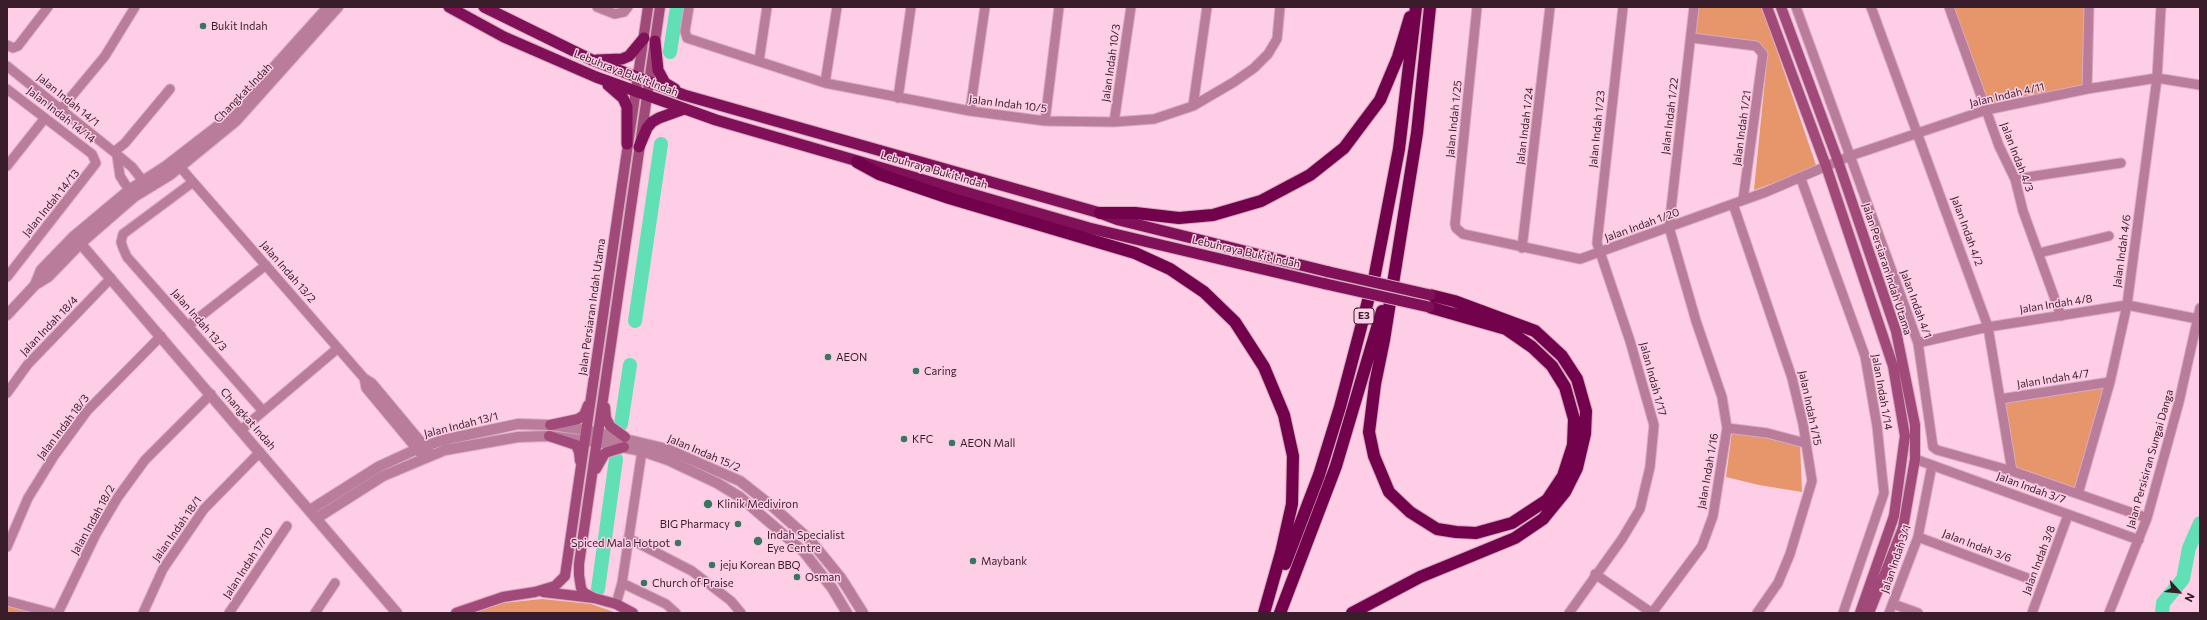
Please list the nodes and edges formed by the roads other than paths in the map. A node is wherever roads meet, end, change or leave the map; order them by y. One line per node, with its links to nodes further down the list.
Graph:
1 (48, 7): 36 (street)
2 (135, 7): 55 (street)
3 (328, 7): 75 (street, Changkat Indah)
4 (338, 7): 72 (street, Changkat Indah)
5 (449, 7): 40 (highway, Lebuhraya Bukit Indah)
6 (484, 7): 37 (highway, Lebuhraya Bukit Indah)
7 (597, 7): 8 (street)
8 (628, 7)
9 (648, 7): 35 (main road, Jalan Persiaran Indah Utama)
10 (660, 7): 35 (main road, Jalan Persiaran Indah Utama)
11 (689, 7): 38 (street, Jalan Indah 10/5)
12 (767, 7): 38 (street)
13 (837, 7): 44 (street)
14 (911, 7): 52 (street)
15 (985, 7): 57 (street)
16 (1060, 7): 59 (street)
17 (1131, 7): 60 (street, Jalan Indah 10/3)
18 (1207, 7): 53 (street)
19 (1280, 7): 53 (street, Jalan Indah 10/5)
20 (1412, 7): 80 (highway)
21 (1416, 7): 159 (highway, E3)
22 (1430, 7): 88 (highway, E3)
23 (1477, 7): 82 (street, Jalan Indah 1/25)
24 (1550, 7): 85 (street, Jalan Indah 1/24)
25 (1623, 7): 86 (street, Jalan Indah 1/23)
26 (1694, 7): 34 (street, Jalan Indah 1/22)
27 (1767, 7): 71 (main road)
28 (1781, 7): 66 (main road, Jalan Persiaran Indah Utama)
29 (1796, 7): 65 (street, Jalan Indah 4/1)
30 (1871, 7): 61 (street, Jalan Indah 4/2)
31 (1949, 7): 56 (street, Jalan Indah 4/3)
32 (2089, 7): 48 (street)
33 (2161, 7): 41 (street, Jalan Indah 4/6)
34 (1692, 38): 78 (street, Jalan Indah 1/21); 81 (street, Jalan Indah 1/22)
35 (649, 40): 37 (highway); 42 (main road, Jalan Persiaran Indah Utama); 43 (main road, Jalan Persiaran Indah Utama); 50 (highway)
36 (10, 47)
37 (592, 60): 42 (highway, Lebuhraya Bukit Indah)
38 (759, 61): 44 (street, Jalan Indah 10/5)
39 (7, 66): 55 (street, Jalan Indah 14/1)
40 (596, 77): 49 (highway, Lebuhraya Bukit Indah); 62 (highway)
41 (2157, 78): 45 (street, Jalan Indah 4/11); 48 (street, Jalan Indah 4/11); 93 (street, Jalan Indah 4/6)
42 (637, 79): 43 (highway, Lebuhraya Bukit Indah); 49 (main road, Jalan Persiaran Indah Utama)
43 (649, 83): 50 (highway, Lebuhraya Bukit Indah); 51 (main road, Jalan Persiaran Indah Utama)
44 (825, 83): 52 (street, Jalan Indah 10/5)
45 (2200, 85)
46 (7, 89): 58 (street, Jalan Indah 14/14)
47 (170, 89): 64 (street)
48 (2087, 89): 56 (street, Jalan Indah 4/11)
49 (635, 92): 51 (highway, Lebuhraya Bukit Indah); 62 (main road, Jalan Persiaran Indah Utama)
50 (684, 95): 80 (highway, Lebuhraya Bukit Indah)
51 (647, 96): 54 (highway, Lebuhraya Bukit Indah); 63 (main road, Jalan Persiaran Indah Utama)
52 (898, 98): 57 (street, Jalan Indah 10/5)
53 (1193, 106): 60 (street, Jalan Indah 10/5)
54 (684, 109): 63 (highway); 67 (highway, Lebuhraya Bukit Indah)
55 (61, 110): 64 (street, Jalan Indah 14/1)
56 (1986, 110): 61 (street, Jalan Indah 4/11); 74 (street, Jalan Indah 4/3)
57 (970, 111): 59 (street, Jalan Indah 10/5)
58 (45, 118): 68 (street, Jalan Indah 14/14); 70 (street)
59 (1045, 121): 60 (street, Jalan Indah 10/5)
60 (1114, 122)
61 (1919, 134): 65 (street, Jalan Indah 4/11); 100 (street, Jalan Indah 4/2)
62 (627, 144): 105 (main road, Jalan Persiaran Indah Utama)
63 (639, 147): 106 (main road, Jalan Persiaran Indah Utama)
64 (116, 154): 75 (street, Jalan Indah 14/1); 77 (street)
65 (1850, 156): 66 (street, Jalan Indah 4/11); 102 (street, Jalan Indah 4/1)
66 (1838, 161): 71 (street, Jalan Indah 4/11); 123 (main road, Jalan Persiaran Indah Utama)
67 (857, 162): 94 (highway, Lebuhraya Bukit Indah, bridge); 159 (highway)
68 (96, 163): 90 (street, Jalan Indah 14/13)
69 (2121, 163): 74 (street)
70 (7, 166)
71 (1826, 166): 73 (street, Jalan Indah 1/20); 166 (main road)
72 (180, 167): 76 (street, Jalan Indah 13/2); 84 (street, Changkat Indah)
73 (1801, 179): 78 (street, Jalan Indah 1/20); 165 (street, Jalan Indah 1/14)
74 (2015, 179): 87 (street, Jalan Indah 4/3)
75 (143, 181): 77 (street, Changkat Indah)
76 (193, 182): 89 (street, Jalan Indah 13/2); 99 (street, Jalan Indah 13/3)
77 (129, 190): 84 (street, Changkat Indah)
78 (1743, 200): 79 (street, Jalan Indah 1/20)
79 (1733, 204): 81 (street, Jalan Indah 1/20); 118 (street, Jalan Indah 1/15)
80 (1100, 213): 92 (highway, Lebuhraya Bukit Indah, bridge)
81 (1669, 228): 86 (street, Jalan Indah 1/20); 112 (street, Jalan Indah 1/16)
82 (1459, 232): 85 (street, Jalan Indah 1/20)
83 (2109, 236): 87 (street)
84 (78, 239): 91 (street, Changkat Indah); 96 (street, Changkat Indah)
85 (1522, 248): 86 (street, Jalan Indah 1/20)
86 (1600, 253): 138 (street, Jalan Indah 1/17)
87 (2039, 253): 97 (street, Jalan Indah 4/3)
88 (1396, 264): 94 (highway); 160 (highway, E3)
89 (266, 265): 99 (street); 103 (street, Jalan Indah 13/2)
90 (7, 277)
91 (111, 278): 101 (street, Changkat Indah); 107 (street, Jalan Indah 18/4)
92 (1430, 295): 161 (highway)
93 (2127, 305): 97 (street, Jalan Indah 4/8); 98 (street, Jalan Indah 4/8); 104 (street, Jalan Indah 4/6)
94 (1429, 307)
95 (2200, 308): 98 (street, Jalan Persisiran Sungai Danga)
96 (7, 315)
97 (2061, 316): 100 (street, Jalan Indah 4/8)
98 (2198, 320): 132 (street, Jalan Persisiran Sungai Danga)
99 (188, 326): 110 (street, Jalan Indah 13/3)
100 (1988, 327): 102 (street, Jalan Indah 4/8); 109 (street, Jalan Indah 4/2)
101 (161, 336): 108 (street, Changkat Indah); 137 (street, Jalan Indah 18/3)
102 (1918, 343): 125 (street, Jalan Indah 4/1)
103 (338, 348): 110 (street); 119 (street, Jalan Indah 13/2)
104 (2110, 382): 109 (street, Jalan Indah 4/7); 128 (street, Jalan Indah 4/6)
105 (592, 391): 111 (main road); 114 (main road, Jalan Persiaran Indah Utama)
106 (604, 391): 116 (main road, Jalan Persiaran Indah Utama); 117 (main road)
107 (7, 392)
108 (211, 394): 113 (street, Changkat Indah); 149 (street, Jalan Indah 18/2)
109 (2000, 399): 125 (street, Jalan Indah 4/2)
110 (263, 412): 113 (street)
111 (550, 425): 114 (street, Jalan Indah 13/1); 119 (street, Jalan Indah 13/1)
112 (1727, 428): 118 (street); 163 (street, Jalan Indah 1/16)
113 (242, 430): 121 (street, Changkat Indah)
114 (586, 435): 115 (street, Jalan Indah 13/1); 116 (street, Jalan Indah 15/2); 126 (main road, Jalan Persiaran Indah Utama)
115 (549, 436): 122 (street, Jalan Indah 13/1); 126 (main road)
116 (598, 437): 117 (street, Jalan Indah 15/2); 127 (main road, Jalan Persiaran Indah Utama)
117 (624, 442): 120 (street, Jalan Indah 15/2); 127 (main road); 158 (street, Jalan Indah 15/2)
118 (1805, 443): 164 (street, Jalan Indah 1/15)
119 (421, 447): 122 (street, Jalan Indah 13/2); 129 (street, Jalan Indah 13/1)
120 (642, 451): 135 (street); 157 (street, Jalan Indah 15/2)
121 (260, 452): 129 (street, Changkat Indah); 150 (street, Jalan Indah 18/1)
122 (428, 456): 131 (street, Jalan Indah 13/1)
123 (1915, 459): 124 (street, Jalan Indah 3/7); 167 (main road, Jalan Persiaran Indah Utama)
124 (1932, 465): 130 (street, Jalan Indah 3/7); 134 (street, Jalan Indah 3/1)
125 (2012, 471): 128 (street, Jalan Indah 4/1)
126 (580, 477): 142 (main road, Jalan Persiaran Indah Utama)
127 (592, 479): 143 (main road, Jalan Persiaran Indah Utama)
128 (2078, 494): 132 (street, Jalan Indah 4/1)
129 (310, 510): 131 (street, Changkat Indah)
130 (2068, 514): 136 (street, Jalan Indah 3/7); 170 (street, Jalan Indah 3/8)
131 (317, 518): 147 (street, Changkat Indah)
132 (2147, 518): 136 (street, Jalan Persisiran Sungai Danga)
133 (287, 526): 151 (street, Jalan Indah 17/10)
134 (1918, 537): 139 (street, Jalan Indah 3/6); 146 (street, Jalan Indah 3/1)
135 (628, 538): 141 (street); 156 (street)
136 (2139, 540): 171 (street, Jalan Persisiran Sungai Danga)
137 (7, 547)
138 (1595, 574): 162 (street, Jalan Indah 1/17); 163 (street)
139 (2027, 578)
140 (335, 583): 152 (street)
141 (622, 583): 145 (street); 155 (street)
142 (534, 592): 143 (main road, Jalan Persiaran Indah Utama); 153 (main road, Jalan Persiaran Indah Utama)
143 (594, 598): 145 (main road, Jalan Persiaran Indah Utama)
144 (7, 601): 148 (street)
145 (616, 604): 154 (main road, Jalan Persiaran Indah Utama)
146 (1893, 604): 168 (street, Jalan Indah 3/1); 169 (street)
147 (398, 612)
148 (52, 613)
149 (58, 613)
150 (143, 613)
151 (229, 613)
152 (315, 613)
153 (456, 613)
154 (633, 613)
155 (676, 613)
156 (741, 613)
157 (847, 613)
158 (863, 613)
159 (1264, 613)
160 (1280, 613)
161 (1352, 613)
162 (1569, 613)
163 (1652, 613)
164 (1757, 613)
165 (1843, 613)
166 (1860, 613)
167 (1869, 613)
168 (1889, 613)
169 (1918, 613)
170 (2032, 613)
171 (2108, 613)

